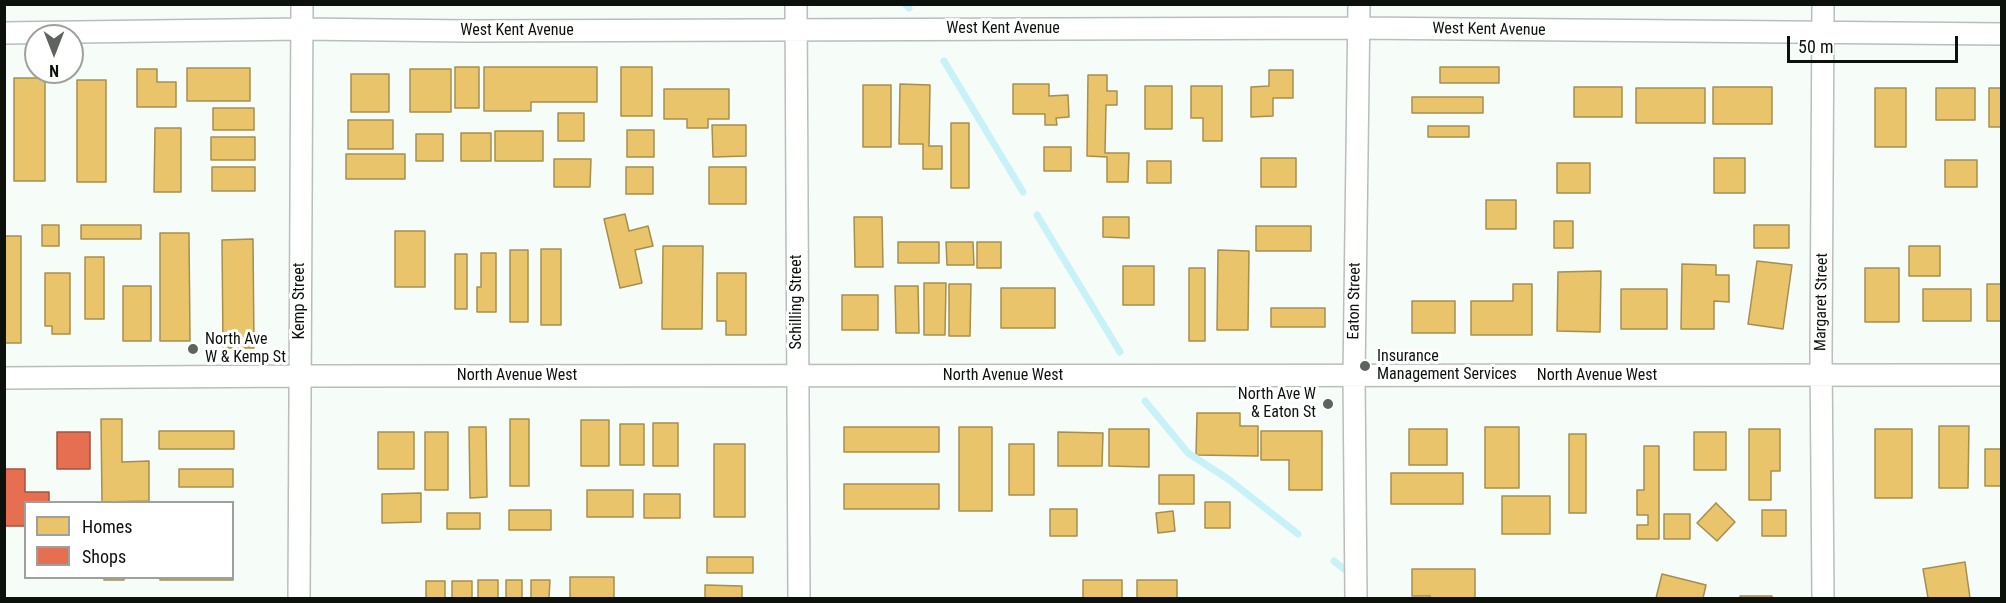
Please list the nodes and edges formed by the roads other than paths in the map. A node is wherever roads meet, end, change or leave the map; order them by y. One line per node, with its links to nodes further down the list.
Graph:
1 (302, 4): 6 (street, Kemp Street)
2 (796, 4): 7 (street, Schilling Street)
3 (1359, 4): 5 (street, Eaton Street)
4 (1823, 4): 9 (street, Margaret Street)
5 (1359, 28): 7 (street, West Kent Avenue); 9 (street, West Kent Avenue); 15 (street, Eaton Street)
6 (302, 29): 7 (street, West Kent Avenue); 8 (street, West Kent Avenue); 13 (street, Kemp Street)
7 (796, 29): 14 (street, Schilling Street)
8 (4, 33)
9 (1823, 34): 10 (street, West Kent Avenue); 11 (street, Margaret Street)
10 (2001, 34)
11 (1821, 374): 12 (street, North Avenue West); 15 (street, North Avenue West); 20 (street, Margaret Street)
12 (2001, 375)
13 (300, 376): 14 (street, North Avenue West); 16 (street, North Avenue West); 17 (street, Kemp Street)
14 (798, 376): 15 (street, North Avenue West); 18 (street, Schilling Street)
15 (1354, 377): 19 (street, Eaton Street)
16 (4, 378)
17 (299, 598)
18 (799, 598)
19 (1356, 598)
20 (1822, 598)

